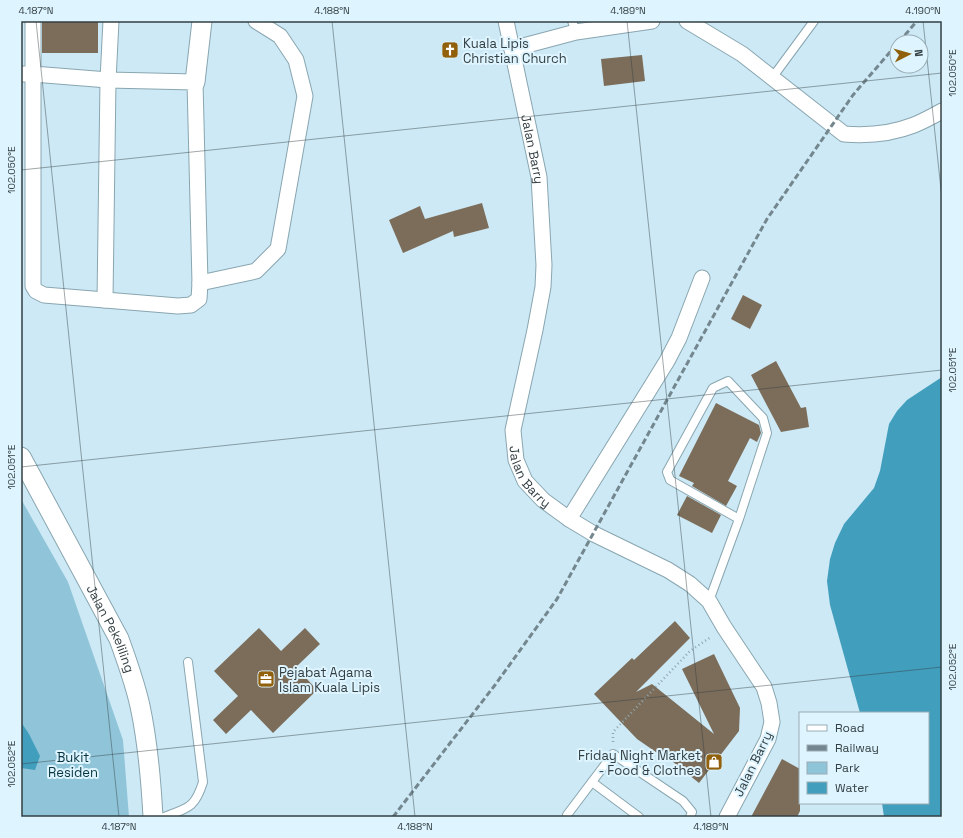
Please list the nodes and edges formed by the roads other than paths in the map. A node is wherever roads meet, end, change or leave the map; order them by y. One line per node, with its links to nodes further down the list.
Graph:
1 (33, 21): 11 (street)
2 (111, 21): 13 (street)
3 (202, 21): 14 (street)
4 (256, 21): 17 (street)
5 (506, 21): 10 (street, Jalan Barry)
6 (652, 21): 9 (street)
7 (686, 21): 12 (street)
8 (814, 21): 12 (lane)
9 (574, 26): 10 (street)
10 (512, 49): 20 (street, Jalan Barry)
11 (27, 74): 13 (street); 18 (street)
12 (772, 78): 15 (street)
13 (108, 80): 14 (street); 18 (street)
14 (195, 82): 17 (street)
15 (942, 111)
16 (702, 278): 20 (street)
17 (200, 283): 18 (street)
18 (105, 300)
19 (21, 457): 25 (street, Jalan Pekeliling)
20 (569, 519): 22 (street, Jalan Barry)
21 (739, 519): 21 (lane); 22 (lane)
22 (709, 602): 30 (street, Jalan Barry)
23 (188, 662): 26 (lane)
24 (592, 782): 27 (lane); 28 (lane); 29 (lane)
25 (153, 817)
26 (164, 817)
27 (567, 817)
28 (639, 817)
29 (690, 817)
30 (727, 817)

